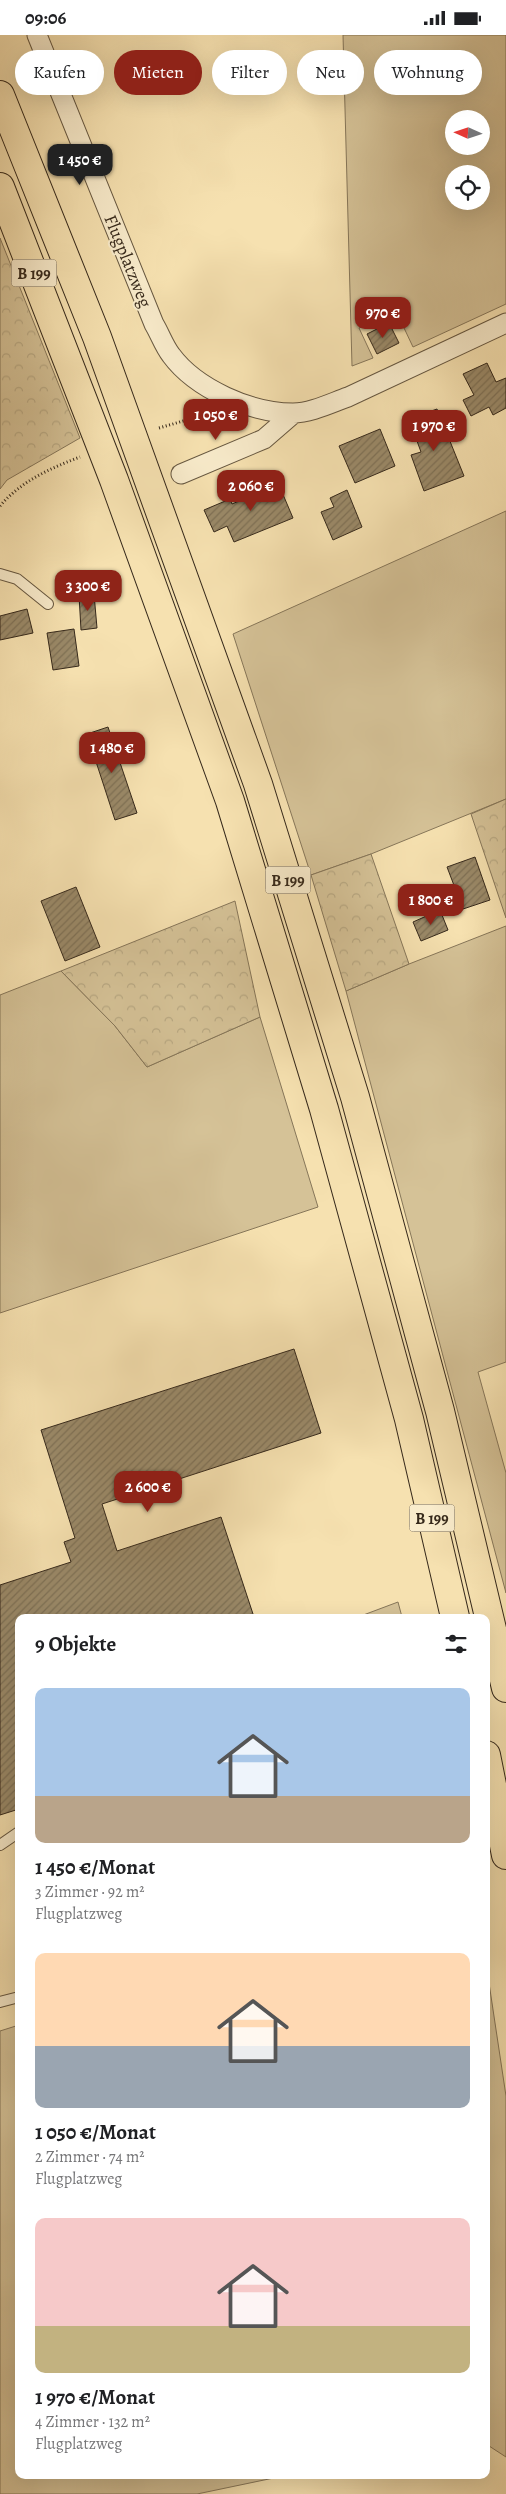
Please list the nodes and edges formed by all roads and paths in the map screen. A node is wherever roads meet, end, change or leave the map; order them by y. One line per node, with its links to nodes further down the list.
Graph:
1 (37, 35): 5 (street, Flugplatzweg)
2 (0, 95): 14 (highway, B 199)
3 (0, 187): 13 (highway, B 199)
4 (506, 323): 5 (street, Flugplatzweg)
5 (294, 413): 9 (street, Flugplatzweg)
6 (232, 421): 7 (path)
7 (159, 427)
8 (80, 457): 10 (path)
9 (181, 474)
10 (0, 506)
11 (0, 573): 12 (lane)
12 (48, 604)
13 (454, 1614)
14 (488, 1614)
15 (490, 1621): 16 (highway, B 199)
16 (506, 1688)
17 (490, 1775): 20 (highway)
18 (15, 1835): 19 (lane)
19 (0, 1845)
20 (506, 1855)
21 (15, 1998): 22 (lane)
22 (0, 2002)

